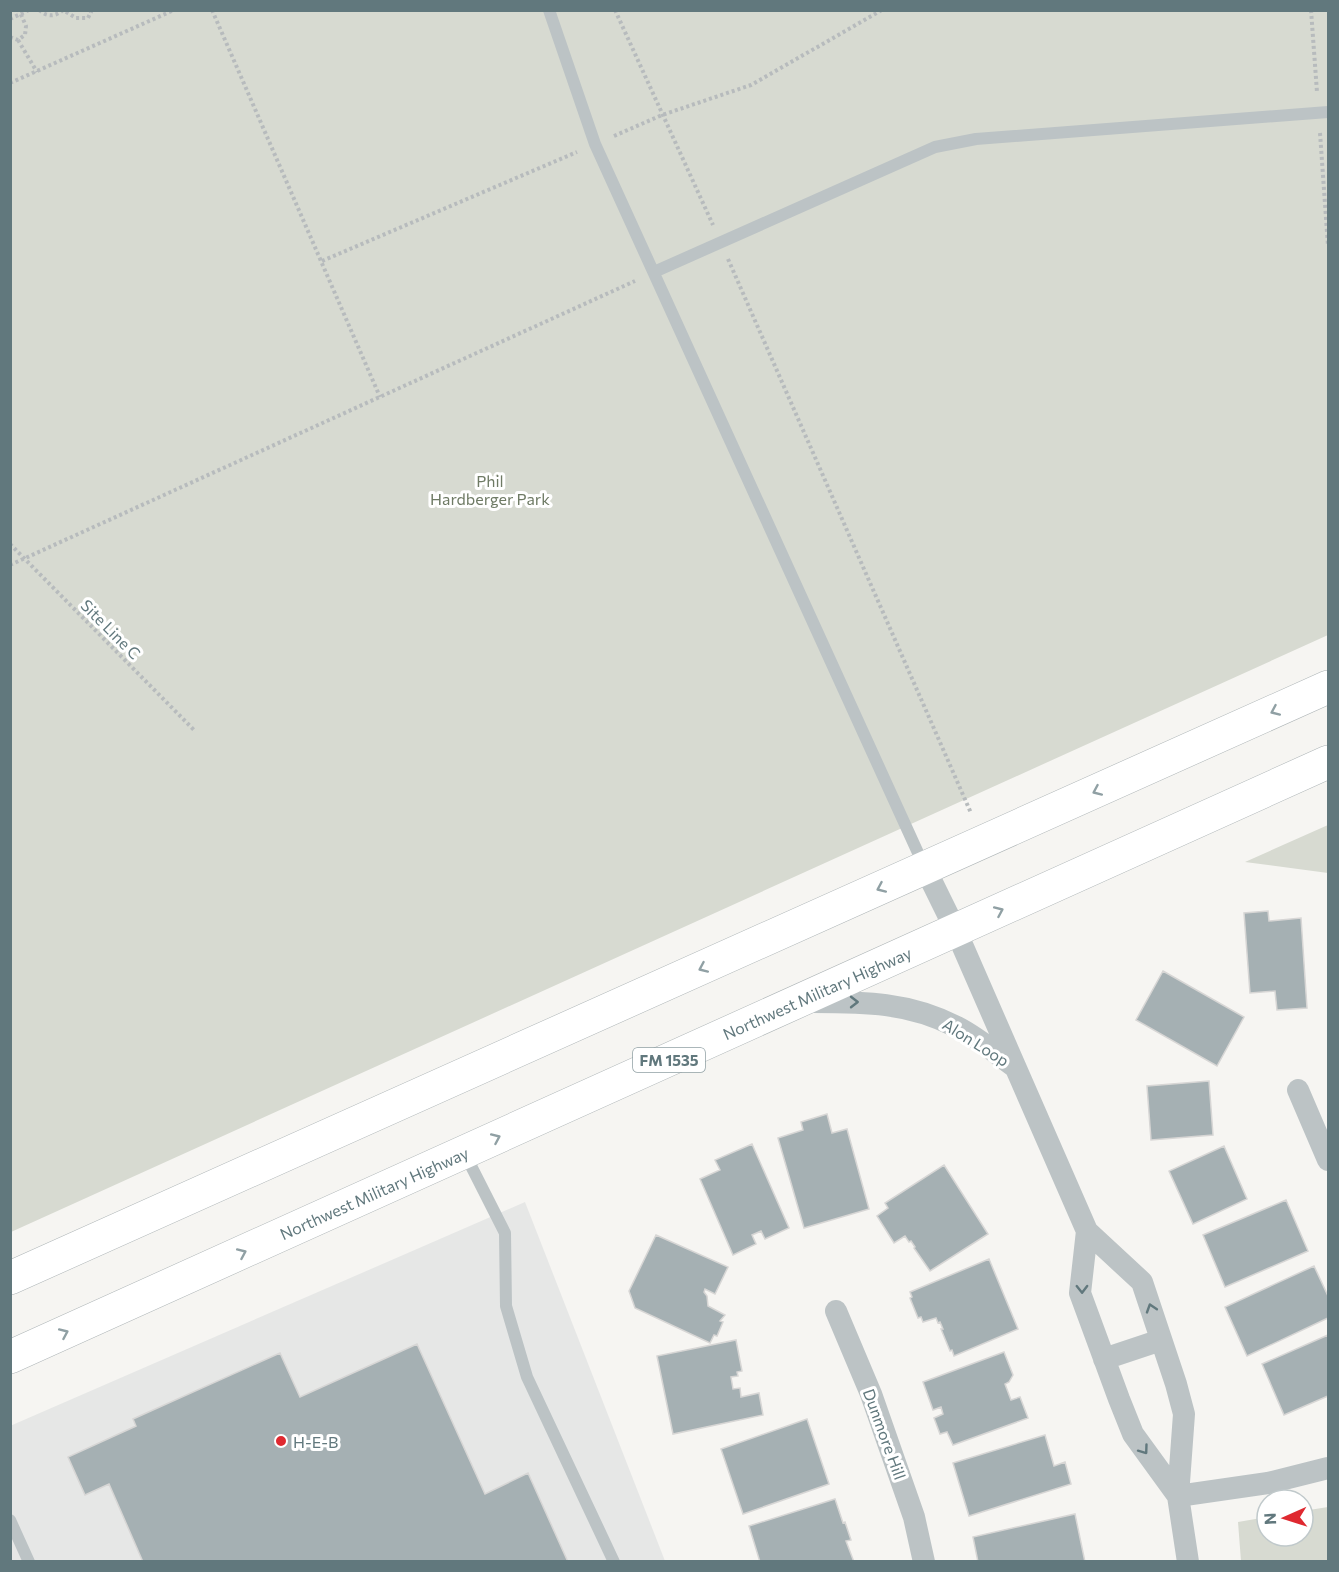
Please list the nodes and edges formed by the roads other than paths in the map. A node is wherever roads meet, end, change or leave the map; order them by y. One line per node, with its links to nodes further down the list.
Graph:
1 (549, 10): 3 (lane)
2 (1329, 112): 3 (lane)
3 (654, 272): 6 (lane)
4 (1329, 687): 6 (main road, one-way to 6)
5 (1329, 762): 7 (main road, Northwest Military Highway / FM 1535, one-way to 5)
6 (925, 868): 7 (street, Alon Loop); 14 (main road, one-way to 14)
7 (956, 931): 8 (main road, Northwest Military Highway / FM 1535); 9 (street, Alon Loop)
8 (796, 1002): 9 (street, Alon Loop, one-way to 9); 11 (main road, Northwest Military Highway / FM 1535, one-way to 8)
9 (1015, 1067): 13 (street, Alon Loop)
10 (1298, 1090): 12 (street)
11 (465, 1152): 17 (main road, Northwest Military Highway / FM 1535, one-way to 11); 23 (lane)
12 (1329, 1160)
13 (1087, 1231): 16 (street, Alon Loop, one-way to 13); 18 (street, Alon Loop, one-way to 18)
14 (10, 1278)
15 (836, 1311): 24 (street, Dunmore Hill)
16 (1161, 1340): 18 (street); 20 (street, Alon Loop)
17 (10, 1357)
18 (1104, 1359): 20 (street, Alon Loop, one-way to 20)
19 (1329, 1468): 20 (street)
20 (1178, 1496): 25 (street, Alon Loop)
21 (10, 1520): 22 (lane)
22 (29, 1562)
23 (614, 1562)
24 (924, 1562)
25 (1188, 1562)

